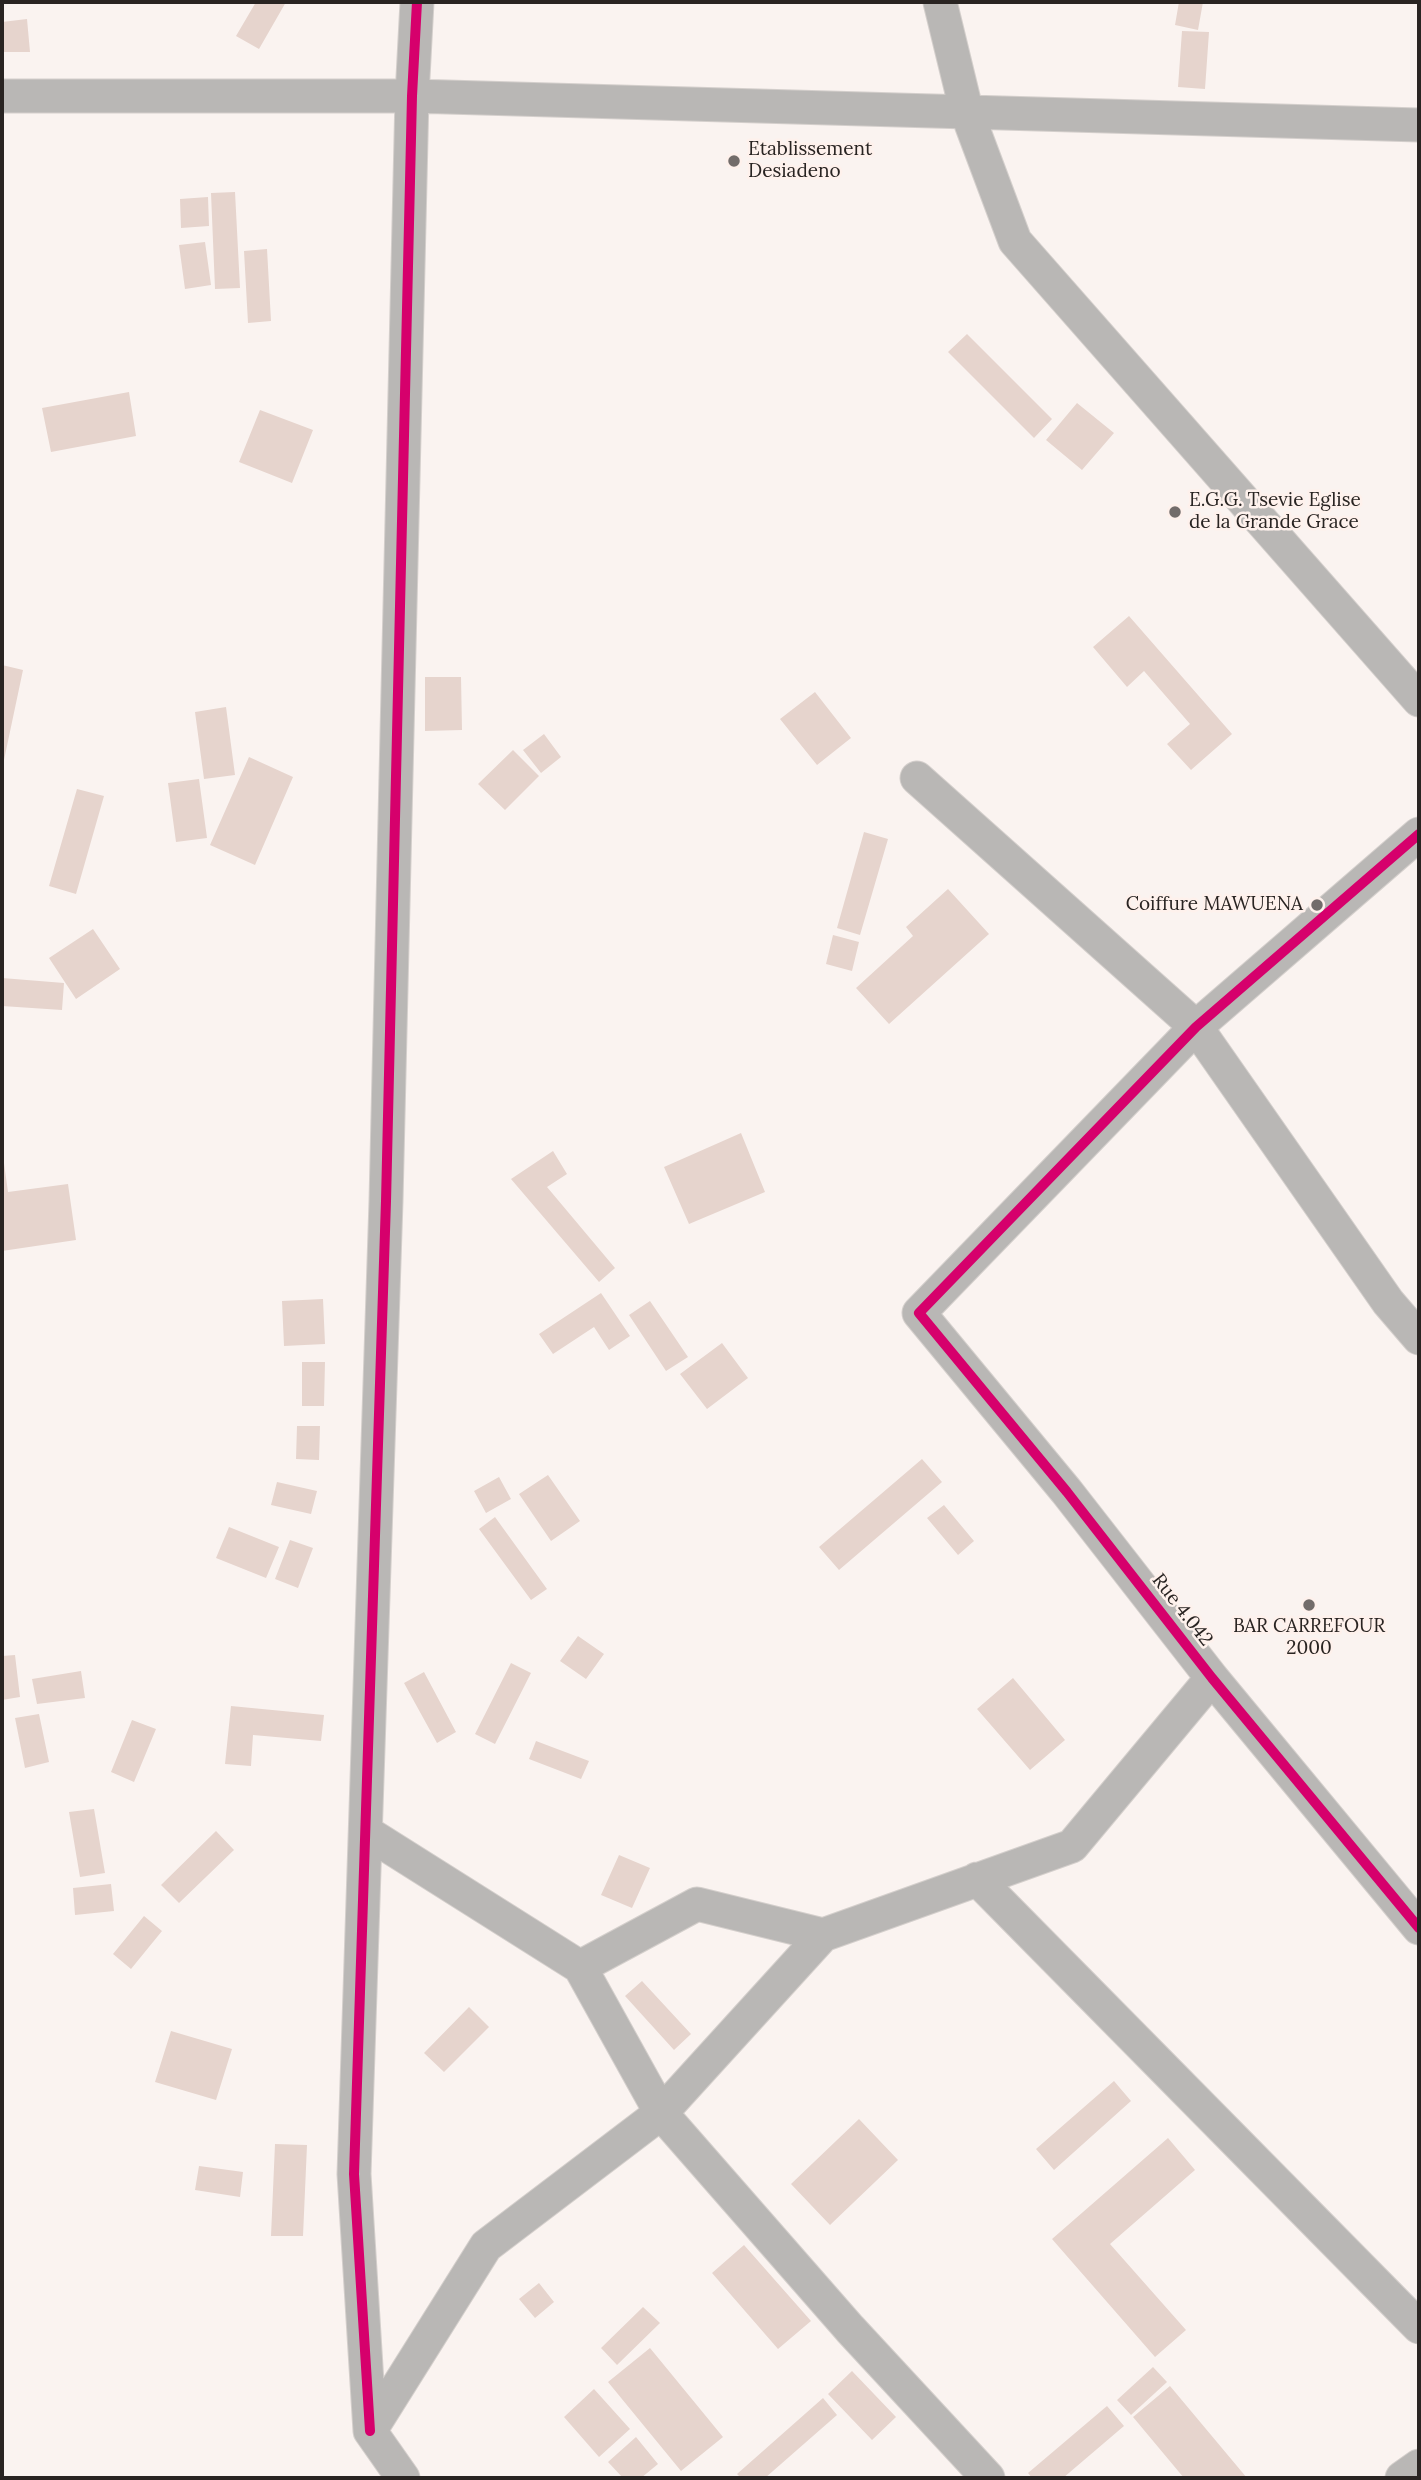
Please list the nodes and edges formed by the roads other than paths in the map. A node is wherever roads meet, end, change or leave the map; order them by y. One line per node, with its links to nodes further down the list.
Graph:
1 (417, 2): 4 (street)
2 (940, 2): 5 (street)
3 (2, 96): 4 (street)
4 (412, 96): 5 (street); 13 (street)
5 (967, 113): 6 (street); 7 (street)
6 (1419, 125)
7 (1419, 700)
8 (917, 778): 10 (street)
9 (1419, 834): 10 (street)
10 (1196, 1027): 11 (street); 12 (street, Rue 4.042)
11 (1419, 1338)
12 (1212, 1678): 14 (street); 15 (street, Rue 4.042)
13 (366, 1832): 17 (street); 20 (street)
14 (977, 1879): 16 (street); 19 (street)
15 (1419, 1928)
16 (823, 1935): 17 (street); 18 (street)
17 (580, 1968): 18 (street)
18 (661, 2113): 20 (street); 23 (street)
19 (1419, 2327)
20 (370, 2431): 22 (street)
21 (1419, 2466): 24 (street)
22 (403, 2478)
23 (988, 2478)
24 (1402, 2478)

